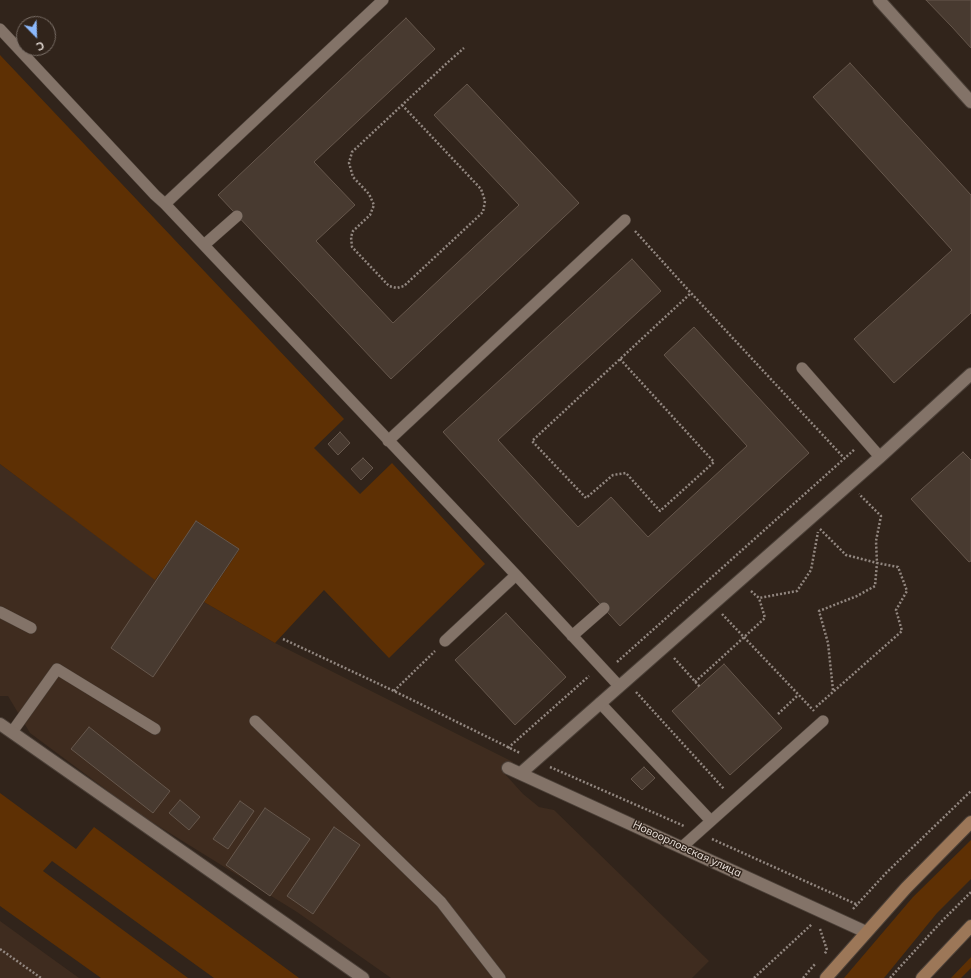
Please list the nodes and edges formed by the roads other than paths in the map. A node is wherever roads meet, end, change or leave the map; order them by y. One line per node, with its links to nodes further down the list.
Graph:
1 (383, 0): 5 (lane)
2 (879, 0): 4 (street)
3 (0, 29): 5 (lane)
4 (971, 102)
5 (165, 204): 8 (lane)
6 (237, 216): 8 (lane)
7 (625, 220): 11 (lane)
8 (204, 245): 11 (lane)
9 (802, 368): 12 (lane)
10 (971, 374): 12 (street)
11 (388, 441): 13 (lane)
12 (880, 457): 19 (street)
13 (516, 575): 17 (lane); 18 (lane)
14 (604, 608): 17 (lane)
15 (0, 612): 16 (lane)
16 (31, 628)
17 (572, 636): 19 (lane)
18 (445, 641)
19 (619, 686): 20 (street)
20 (600, 703): 27 (street); 28 (lane)
21 (255, 721): 34 (lane)
22 (823, 721): 28 (lane)
23 (0, 724): 25 (street)
24 (154, 729): 25 (lane)
25 (12, 732): 33 (street)
26 (508, 768): 27 (street, Новоорловская улица)
27 (521, 773): 30 (street, Новоорловская улица)
28 (711, 820): 30 (lane)
29 (971, 822): 32 (main road)
30 (682, 847): 32 (street, Новоорловская улица)
31 (971, 926): 36 (main road)
32 (866, 932): 35 (main road)
33 (363, 978)
34 (500, 978)
35 (826, 978)
36 (922, 978)

